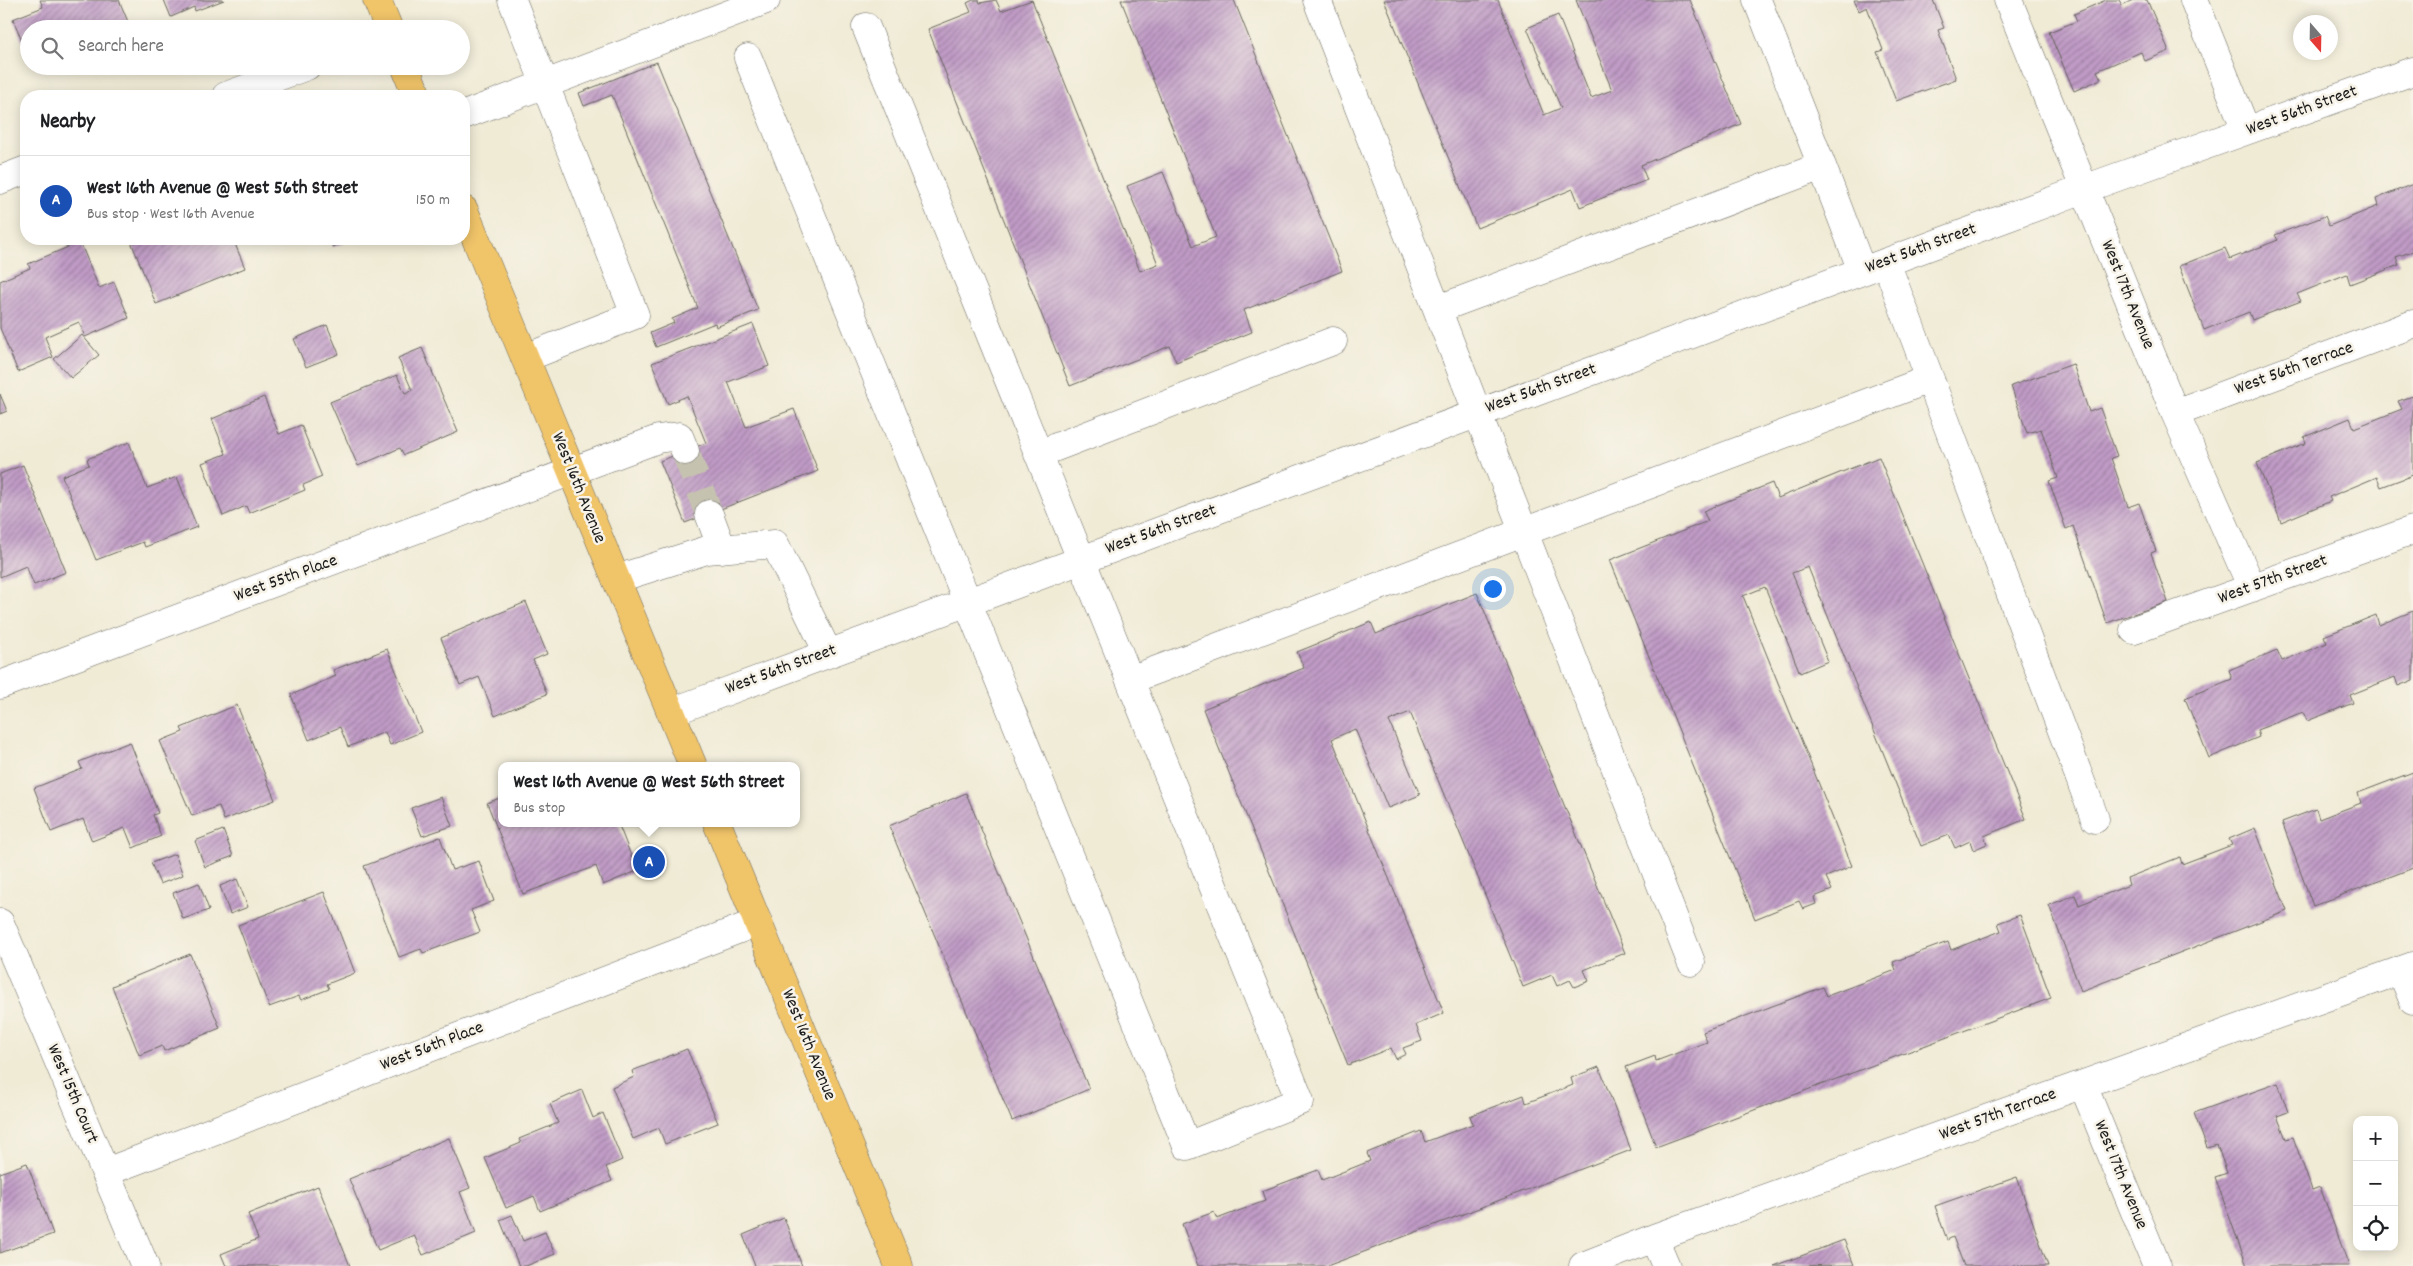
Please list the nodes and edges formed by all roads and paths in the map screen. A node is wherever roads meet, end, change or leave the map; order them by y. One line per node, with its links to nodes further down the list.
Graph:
1 (377, 0): 8 (main road)
2 (512, 0): 14 (street)
3 (766, 0): 14 (street)
4 (1318, 0): 25 (street)
5 (1757, 0): 19 (street)
6 (2008, 0): 22 (street, West 17th Avenue)
7 (2194, 0): 18 (street)
8 (385, 20)
9 (866, 27): 33 (street)
10 (748, 58): 42 (street)
11 (2413, 71): 18 (street, West 56th Street)
12 (283, 75): 15 (street)
13 (409, 75): 16 (main road)
14 (545, 84): 17 (street); 28 (street)
15 (242, 90)
16 (415, 90)
17 (470, 113)
18 (2246, 130): 22 (street, West 56th Street)
19 (1822, 166): 24 (street); 25 (street)
20 (20, 172): 21 (street)
21 (0, 180)
22 (2084, 189): 24 (street, West 56th Street); 31 (street, West 17th Avenue)
23 (470, 225): 28 (main road, West 16th Avenue)
24 (1874, 267): 29 (street); 30 (street, West 56th Street)
25 (1438, 309): 30 (street)
26 (2413, 324): 31 (street, West 56th Terrace)
27 (1333, 341): 33 (street)
28 (525, 358): 34 (main road, West 16th Avenue)
29 (1930, 379): 37 (street); 49 (street)
30 (1478, 413): 37 (street); 39 (street, West 56th Street)
31 (2175, 413): 41 (street, West 17th Avenue)
32 (685, 451): 34 (street, West 55th Place)
33 (1038, 454): 39 (street)
34 (572, 472): 40 (main road, West 16th Avenue); 46 (street, West 55th Place)
35 (709, 514): 38 (street)
36 (2413, 530): 41 (street, West 57th Street)
37 (1524, 532): 45 (street); 54 (street)
38 (722, 548): 40 (street); 44 (street)
39 (1081, 560): 42 (street, West 56th Street); 45 (street)
40 (616, 579): 47 (main road, West 16th Avenue)
41 (2252, 588): 43 (street, West 57th Street)
42 (967, 602): 44 (street, West 56th Street); 45 (street)
43 (2134, 630)
44 (828, 653): 47 (street, West 56th Street)
45 (1130, 680)
46 (0, 685)
47 (671, 712): 48 (main road, West 16th Avenue)
48 (691, 762)
49 (2095, 819)
50 (719, 827): 51 (main road, West 16th Avenue)
51 (758, 922): 58 (street, West 56th Place); 61 (main road, West 16th Avenue)
52 (0, 923): 53 (street, West 15th Court)
53 (5, 950): 58 (street, West 15th Court)
54 (1691, 962)
55 (2407, 968): 56 (street); 57 (street, West 57th Terrace)
56 (2413, 1000)
57 (2083, 1084): 59 (street, West 57th Terrace); 64 (street, West 17th Avenue)
58 (106, 1172): 60 (street, West 15th Court)
59 (1654, 1238): 62 (street, West 57th Terrace); 63 (street)
60 (145, 1266)
61 (900, 1266)
62 (1583, 1266)
63 (1666, 1266)
64 (2157, 1266)

